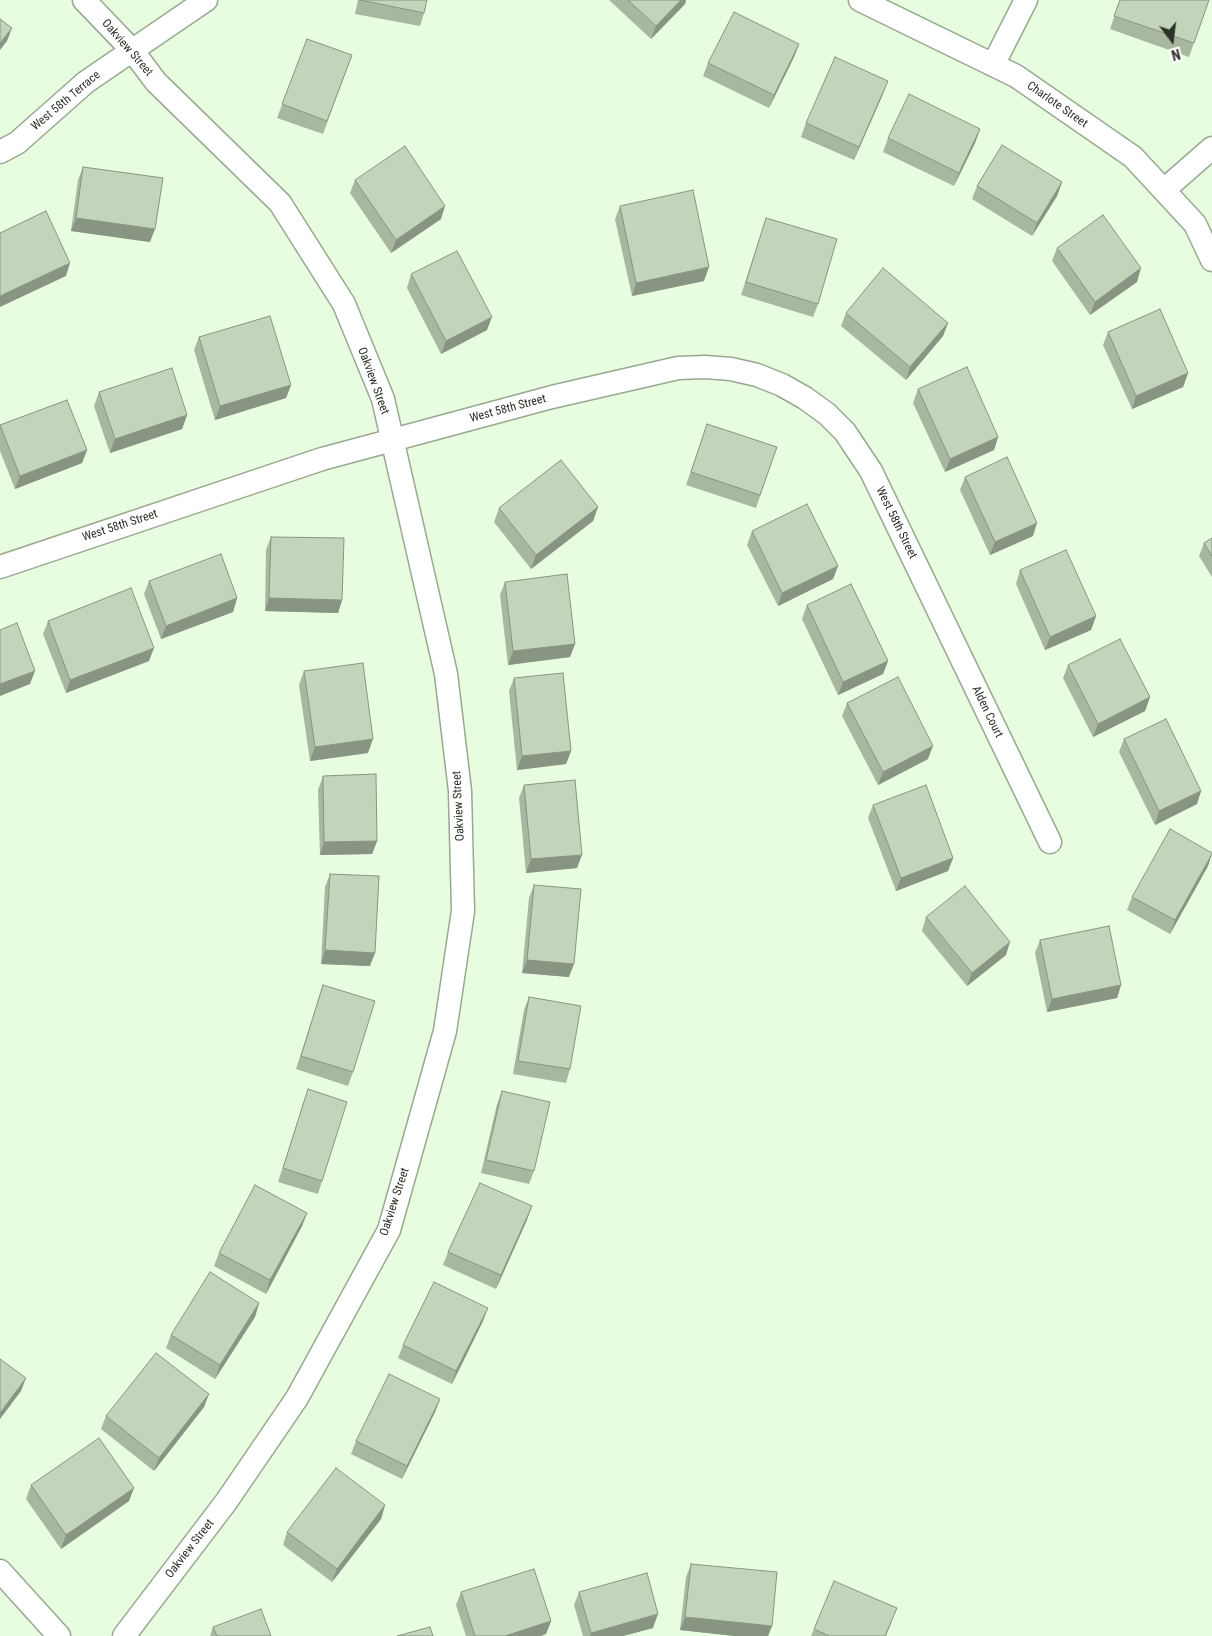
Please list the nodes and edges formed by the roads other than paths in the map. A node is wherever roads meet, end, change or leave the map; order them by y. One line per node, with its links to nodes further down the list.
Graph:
1 (84, 0): 5 (street, Oakview Street)
2 (206, 0): 5 (street, West 58th Terrace)
3 (860, 0): 6 (street, Charlote Street)
4 (1026, 0): 6 (street)
5 (132, 50): 8 (street, West 58th Terrace); 11 (street, Oakview Street)
6 (992, 65): 9 (street, Charlote Street)
7 (1212, 148): 9 (street)
8 (0, 152)
9 (1164, 190): 10 (street, Charlote Street)
10 (1212, 260)
11 (392, 440): 12 (street, West 58th Street); 13 (street, West 58th Street); 17 (street, Oakview Street)
12 (0, 567)
13 (925, 583): 14 (street, Alden Court)
14 (1050, 842)
15 (0, 1571): 16 (street)
16 (59, 1636)
17 (124, 1636)

